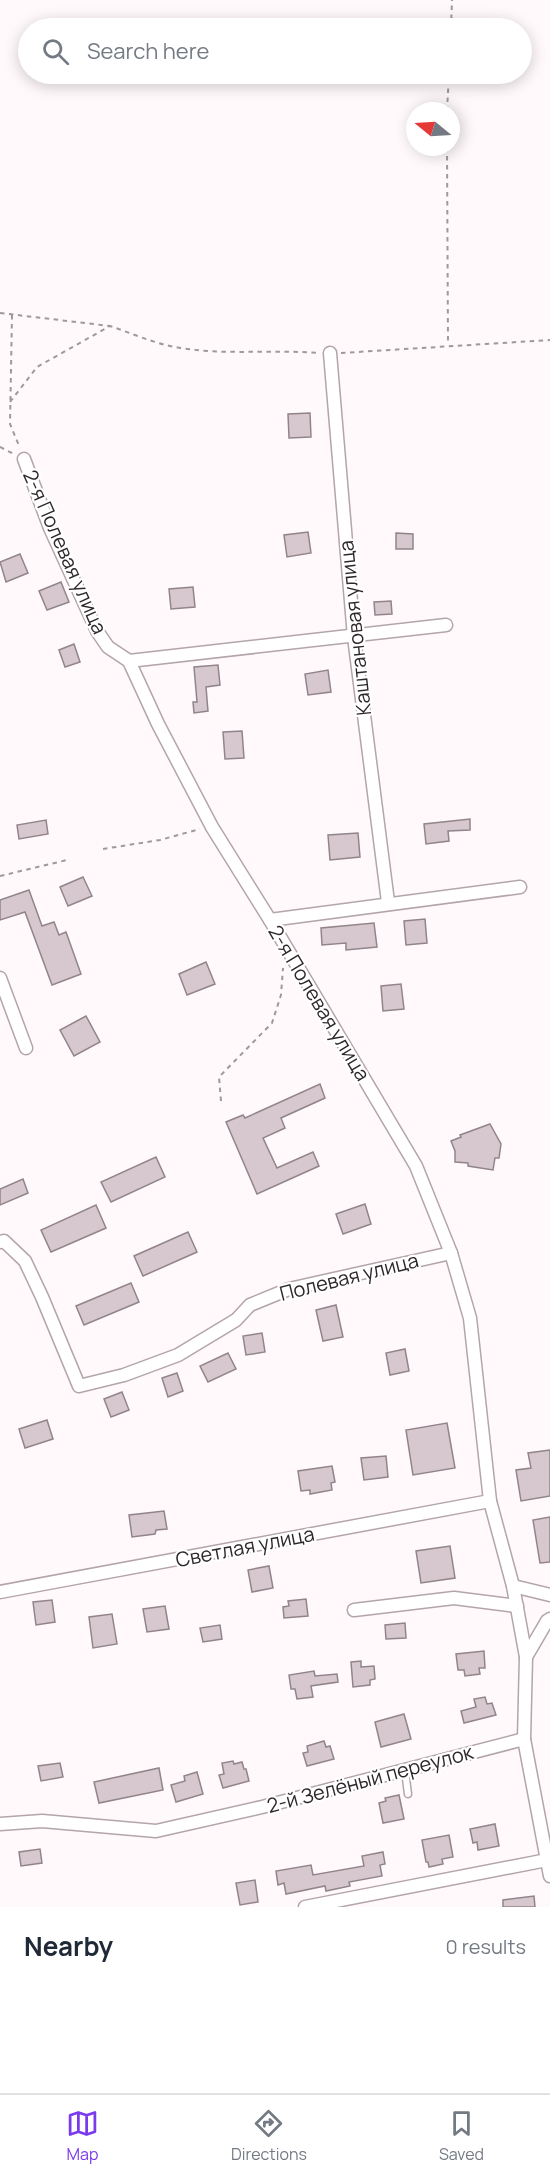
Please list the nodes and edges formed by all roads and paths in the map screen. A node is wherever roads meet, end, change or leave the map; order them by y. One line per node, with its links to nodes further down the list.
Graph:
1 (452, 0): 2 (path)
2 (451, 18)
3 (448, 84): 4 (path)
4 (447, 102)
5 (447, 156): 10 (path)
6 (0, 314): 7 (path)
7 (12, 315): 8 (path); 12 (path)
8 (110, 326): 11 (path); 12 (path)
9 (550, 340): 10 (path)
10 (448, 345): 11 (path)
11 (330, 353): 15 (street, Каштановая улица)
12 (10, 402): 13 (path)
13 (24, 459): 16 (street, 2-я Полевая улица)
14 (446, 625): 15 (street)
15 (354, 637): 16 (street); 22 (street, Каштановая улица)
16 (129, 661): 17 (street, 2-я Полевая улица)
17 (212, 827): 18 (path); 23 (street, 2-я Полевая улица)
18 (103, 849)
19 (67, 860): 20 (path)
20 (0, 876)
21 (520, 887): 22 (street)
22 (388, 902): 23 (street)
23 (270, 920): 29 (street, 2-я Полевая улица)
24 (283, 964): 27 (path)
25 (0, 978): 26 (street)
26 (26, 1048)
27 (221, 1101)
28 (0, 1242): 29 (street, Полевая улица)
29 (451, 1253): 30 (street, 2-я Полевая улица)
30 (490, 1501): 31 (street, 2-я Полевая улица); 32 (street, Светлая улица)
31 (513, 1586): 33 (street); 34 (street, 2-я Полевая улица)
32 (0, 1592)
33 (550, 1595)
34 (517, 1606): 35 (street); 37 (street, 2-я Полевая улица)
35 (354, 1610)
36 (550, 1619): 37 (street)
37 (526, 1657): 38 (street, 2-я Полевая улица)
38 (524, 1739): 39 (street, 2-й Зелёный переулок); 42 (street, 2-я Полевая улица)
39 (405, 1770): 40 (lane); 41 (street, 2-й Зелёный переулок)
40 (408, 1794)
41 (0, 1824)
42 (547, 1860): 43 (street, 2-я Полевая улица); 44 (street)
43 (550, 1876)
44 (305, 1907)

